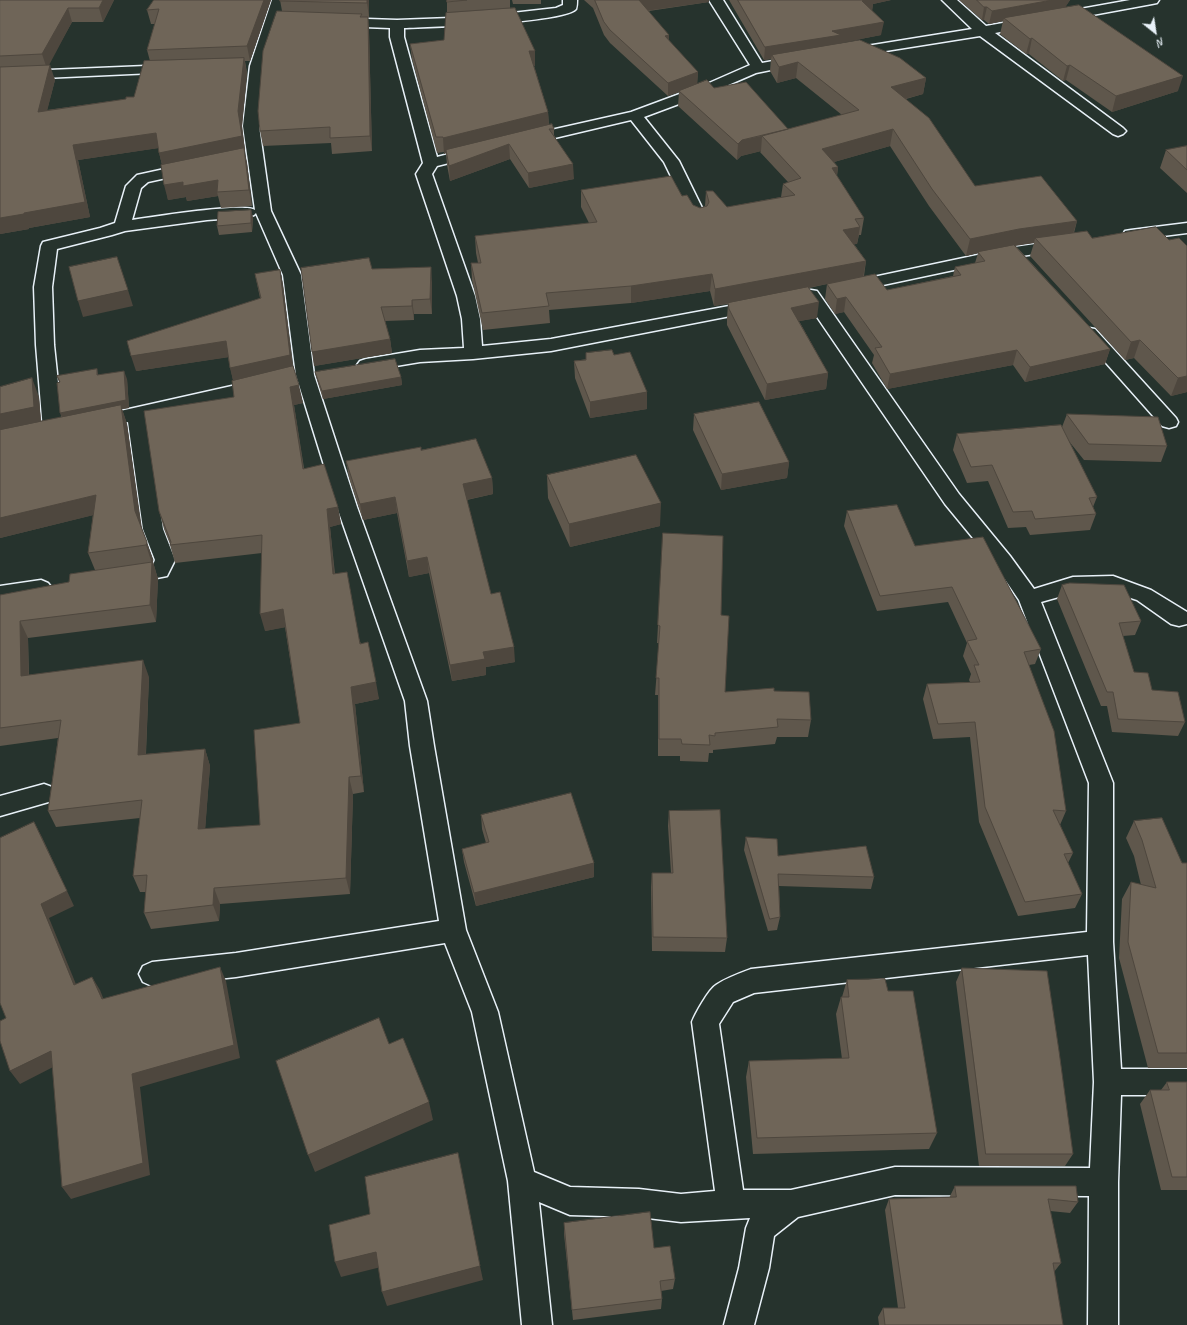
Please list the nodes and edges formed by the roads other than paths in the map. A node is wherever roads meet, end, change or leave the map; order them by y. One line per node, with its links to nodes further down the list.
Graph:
1 (279, 0): 20 (street)
2 (570, 0): 7 (street)
3 (716, 0): 11 (street)
4 (949, 0): 8 (street)
5 (1151, 0): 8 (street)
6 (327, 22): 7 (street)
7 (397, 24): 18 (street)
8 (983, 31): 9 (street); 15 (street)
9 (834, 55)
10 (812, 58): 11 (street)
11 (758, 67): 14 (street)
12 (187, 69): 13 (street)
13 (0, 76)
14 (635, 115): 16 (street); 21 (street)
15 (1118, 131)
16 (513, 143)
17 (490, 149): 18 (street)
18 (431, 163): 30 (street)
19 (210, 164): 22 (street)
20 (263, 211): 22 (street); 32 (street)
21 (699, 218)
22 (122, 226): 33 (street)
23 (1187, 228): 24 (street)
24 (1162, 231): 25 (street); 27 (street)
25 (1115, 237)
26 (1077, 243): 38 (street)
27 (1177, 248)
28 (772, 302): 30 (street)
29 (1079, 322): 34 (street)
30 (473, 353): 31 (street)
31 (351, 368)
32 (299, 377): 33 (street); 42 (street)
33 (136, 414): 35 (street)
34 (1169, 422)
35 (108, 579)
36 (63, 585): 37 (street)
37 (0, 594)
38 (1029, 598): 39 (street); 43 (street)
39 (1179, 618)
40 (44, 794): 41 (street)
41 (0, 806)
42 (453, 930): 44 (street); 47 (street)
43 (1100, 942): 45 (street); 49 (street)
44 (152, 974)
45 (1108, 1082): 46 (street); 48 (street)
46 (1187, 1082)
47 (522, 1181): 49 (street); 51 (street)
48 (1104, 1182): 50 (street); 53 (street)
49 (731, 1204): 50 (street)
50 (791, 1204): 52 (street)
51 (537, 1325)
52 (739, 1325)
53 (1103, 1325)

